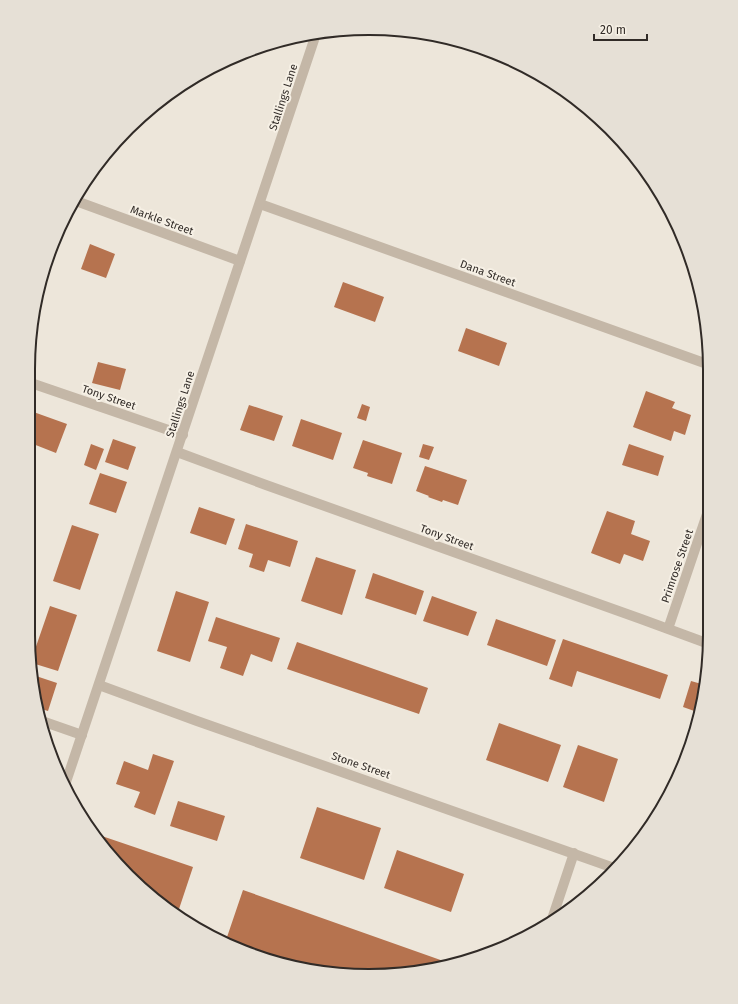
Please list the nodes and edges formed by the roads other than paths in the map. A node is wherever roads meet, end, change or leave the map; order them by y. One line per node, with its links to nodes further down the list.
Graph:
1 (314, 40): 3 (street, Stallings Lane)
2 (80, 202): 4 (street, Markle Street)
3 (260, 204): 4 (street, Stallings Lane); 5 (street, Dana Street)
4 (240, 261): 7 (street, Stallings Lane)
5 (703, 362)
6 (35, 384): 7 (street, Tony Street)
7 (183, 435): 8 (street, Stallings Lane)
8 (177, 452): 10 (street, Tony Street); 12 (street, Stallings Lane)
9 (703, 526): 10 (street, Primrose Street)
10 (668, 629): 11 (street, Tony Street)
11 (703, 642)
12 (99, 685): 14 (street, Stallings Lane); 16 (street, Stone Street)
13 (46, 722): 14 (street)
14 (82, 734): 15 (street, Stallings Lane)
15 (67, 779)
16 (574, 853): 17 (street, Stone Street); 18 (street)
17 (609, 866)
18 (554, 914)

